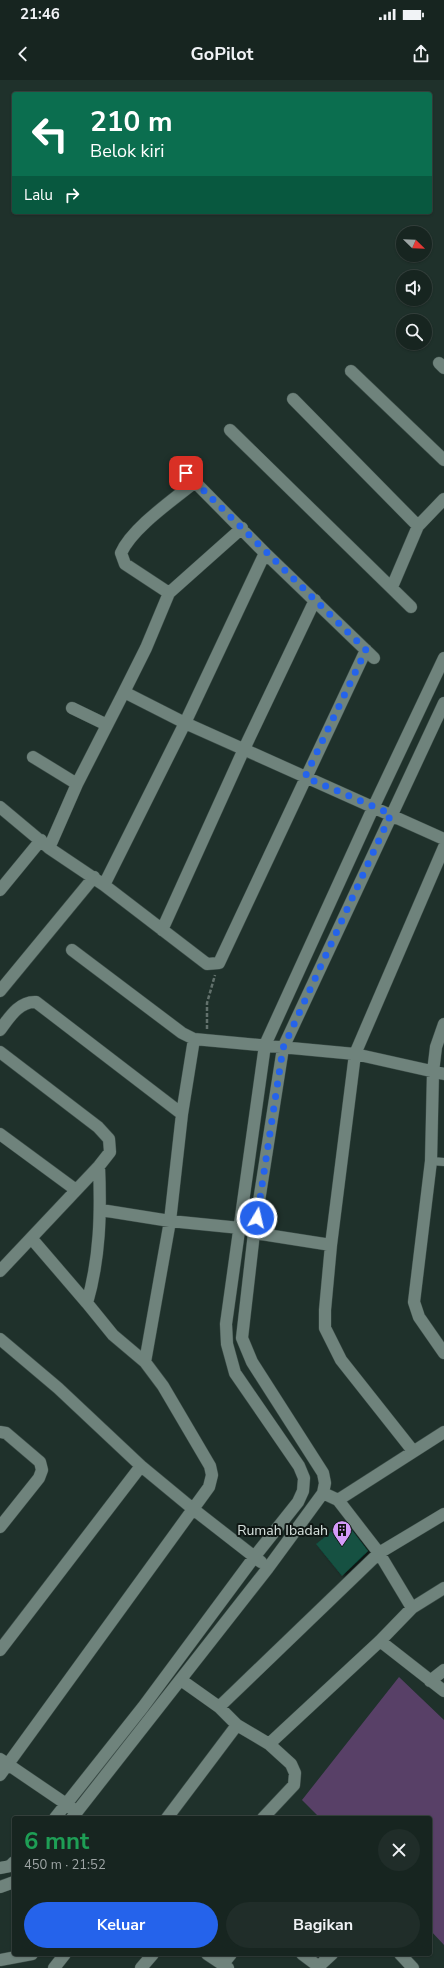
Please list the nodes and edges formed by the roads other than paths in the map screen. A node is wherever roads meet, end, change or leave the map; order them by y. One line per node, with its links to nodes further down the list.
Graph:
1 (351, 370): 4 (street)
2 (293, 399): 6 (street)
3 (230, 430): 9 (street)
4 (444, 460)
5 (444, 499): 6 (street)
6 (418, 526): 9 (street)
7 (242, 528): 8 (street); 10 (street); 10 (street)
8 (265, 553): 11 (street); 17 (street)
9 (392, 587): 12 (street)
10 (169, 593): 14 (street)
11 (315, 600): 19 (street); 21 (street)
12 (411, 607)
13 (444, 658): 23 (street)
14 (124, 692): 17 (street); 18 (street)
15 (444, 703): 25 (street)
16 (72, 708): 18 (street)
17 (185, 723): 19 (street); 29 (street)
18 (107, 725): 22 (street)
19 (244, 750): 21 (street); 31 (street)
20 (33, 756): 22 (street)
21 (305, 777): 23 (street); 31 (street)
22 (78, 784): 27 (street)
23 (374, 806): 25 (street); 37 (street)
24 (0, 807): 27 (street)
25 (391, 814): 26 (street); 38 (street)
26 (444, 839)
27 (45, 844): 29 (street); 30 (street)
28 (444, 847): 40 (street)
29 (99, 881): 31 (street); 33 (street)
30 (0, 890)
31 (162, 930)
32 (72, 950): 36 (street)
33 (0, 991)
34 (444, 1024): 41 (street)
35 (0, 1030): 42 (street)
36 (194, 1039): 37 (street); 42 (street)
37 (265, 1045): 38 (street); 50 (street)
38 (283, 1048): 40 (street); 51 (street)
39 (0, 1052): 46 (street)
40 (355, 1054): 41 (street); 53 (street)
41 (438, 1073): 44 (street)
42 (182, 1114): 49 (street)
43 (0, 1134): 47 (street)
44 (431, 1161): 45 (lane); 60 (street)
45 (444, 1162)
46 (99, 1166): 47 (street); 48 (street)
47 (76, 1190): 52 (street)
48 (101, 1210): 49 (street); 58 (street)
49 (170, 1221): 50 (street); 61 (street)
50 (240, 1228): 55 (street)
51 (254, 1233): 53 (street); 56 (street)
52 (32, 1239): 54 (street); 58 (street)
53 (331, 1245): 64 (street)
54 (5, 1258): 57 (street)
55 (235, 1263): 56 (street); 72 (street)
56 (252, 1264): 66 (street)
57 (0, 1272)
58 (87, 1304): 61 (street)
59 (0, 1339): 65 (street)
60 (444, 1353)
61 (145, 1362): 68 (street)
62 (0, 1432): 70 (street)
63 (444, 1432): 64 (street)
64 (414, 1452): 67 (street)
65 (141, 1466): 68 (street); 77 (street)
66 (323, 1493): 67 (street); 73 (street)
67 (338, 1500): 71 (street)
68 (193, 1509): 72 (street); 87 (street)
69 (444, 1514): 71 (street)
70 (0, 1527)
71 (379, 1553): 75 (street); 82 (street)
72 (255, 1556): 73 (street); 84 (street)
73 (268, 1568): 79 (street)
74 (444, 1588): 75 (street)
75 (412, 1608): 76 (street)
76 (380, 1641): 80 (street); 85 (street)
77 (0, 1650)
78 (444, 1670): 80 (street)
79 (181, 1680): 82 (street); 86 (street)
80 (430, 1681): 81 (street)
81 (444, 1691)
82 (219, 1707): 83 (street)
83 (238, 1724): 85 (street); 91 (street)
84 (120, 1737): 86 (street); 88 (street)
85 (269, 1744): 92 (street)
86 (131, 1745): 89 (street)
87 (2, 1766): 88 (street)
88 (66, 1803): 89 (street); 90 (street)
89 (74, 1815)
90 (56, 1816)
91 (169, 1816)
92 (266, 1816)
93 (12, 1864): 94 (street)
94 (0, 1868)
95 (12, 1883): 96 (street)
96 (0, 1887)
97 (16, 1956): 105 (street)
98 (63, 1956): 109 (street)
99 (151, 1956): 110 (street)
100 (210, 1956): 106 (street)
101 (230, 1956): 106 (street)
102 (304, 1956): 107 (street)
103 (330, 1956): 107 (street)
104 (402, 1956): 111 (street)
105 (0, 1958): 108 (street)
106 (226, 1966)
107 (317, 1967)
108 (12, 1968)
109 (54, 1968)
110 (141, 1968)
111 (413, 1968)

